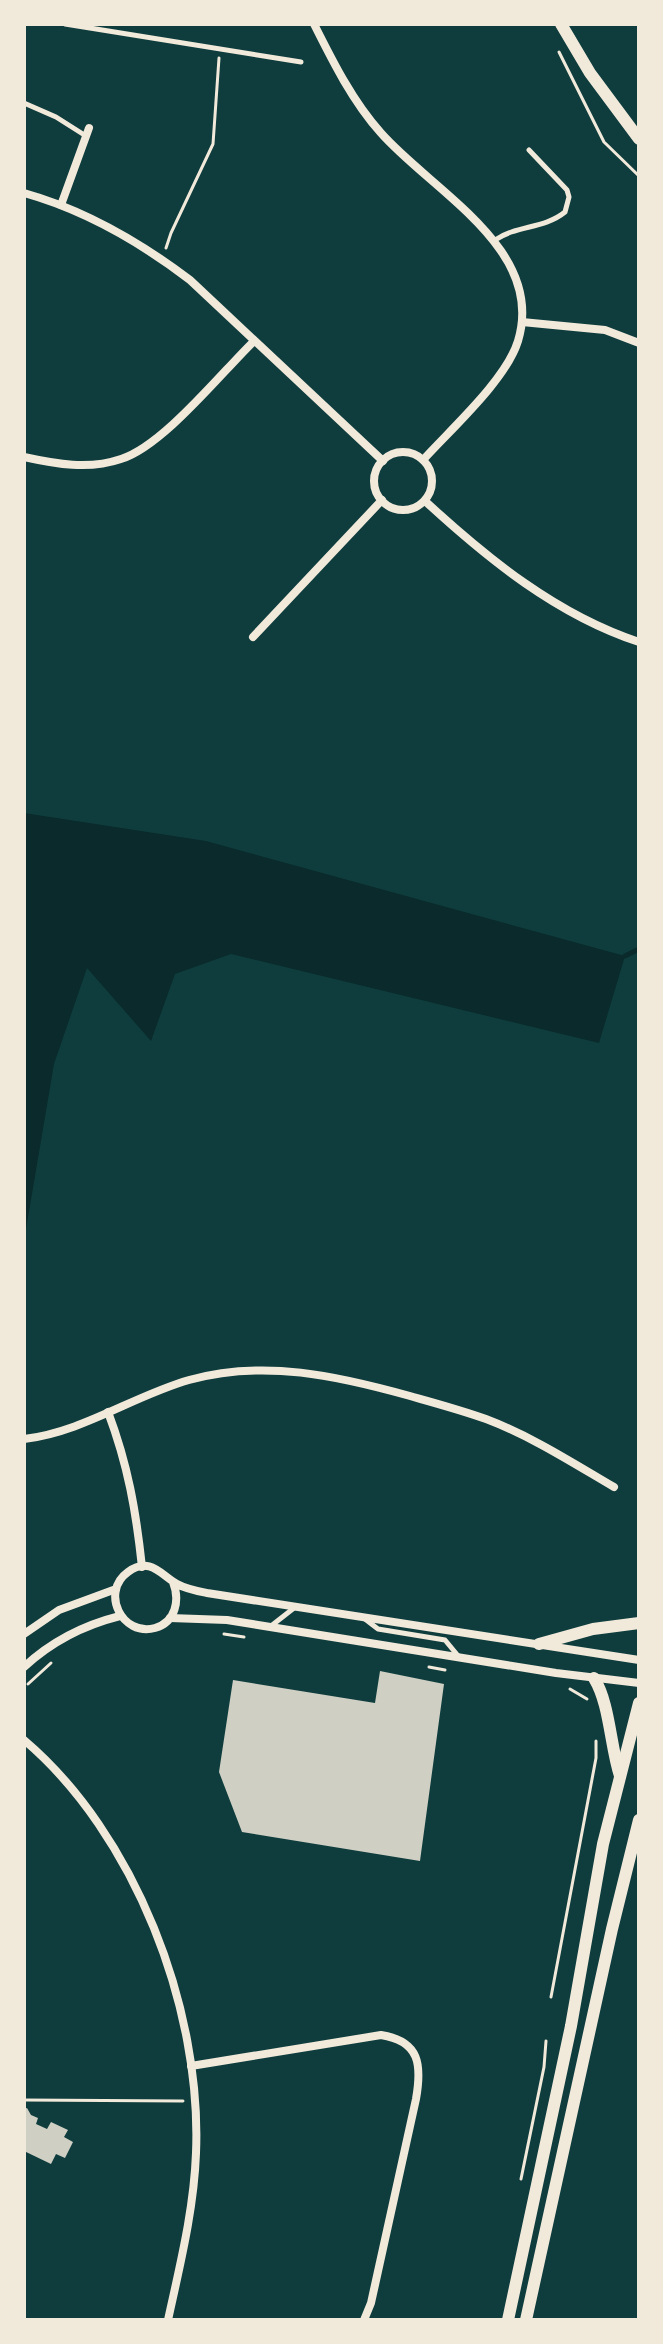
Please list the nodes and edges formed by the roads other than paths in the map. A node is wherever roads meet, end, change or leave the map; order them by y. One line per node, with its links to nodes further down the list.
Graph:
1 (65, 24): 4 (lane)
2 (314, 24): 11 (street)
3 (561, 24): 7 (street)
4 (301, 62)
5 (24, 103): 6 (lane)
6 (88, 132): 10 (street)
7 (639, 139)
8 (529, 150): 11 (lane)
9 (24, 193): 10 (street)
10 (61, 205): 13 (street)
11 (495, 240): 12 (street)
12 (522, 322): 14 (street); 16 (street)
13 (254, 341): 15 (street); 17 (street)
14 (639, 343)
15 (24, 457)
16 (423, 460): 17 (street); 19 (street)
17 (383, 461): 18 (street)
18 (382, 500): 19 (street); 20 (street)
19 (425, 501): 21 (street)
20 (253, 637)
21 (639, 642)
22 (108, 1412): 23 (street); 24 (street); 25 (street)
23 (24, 1439)
24 (614, 1487)
25 (142, 1567): 26 (street); 27 (street)
26 (173, 1582): 28 (street); 30 (street)
27 (116, 1589): 29 (street); 34 (street)
28 (295, 1607): 31 (street); 33 (lane)
29 (120, 1616): 30 (street); 38 (street)
30 (170, 1618): 33 (street)
31 (365, 1618): 35 (street); 36 (lane)
32 (639, 1623): 35 (street)
33 (270, 1627): 36 (street)
34 (24, 1634)
35 (539, 1644): 37 (street)
36 (459, 1657): 39 (street)
37 (639, 1660)
38 (24, 1667)
39 (594, 1678): 40 (street); 43 (street)
40 (639, 1683)
41 (639, 1703): 43 (street)
42 (24, 1740): 45 (street)
43 (620, 1776): 48 (street)
44 (639, 1820): 49 (street)
45 (191, 2066): 46 (street); 47 (street)
46 (168, 2320)
47 (364, 2320)
48 (508, 2320)
49 (526, 2320)

